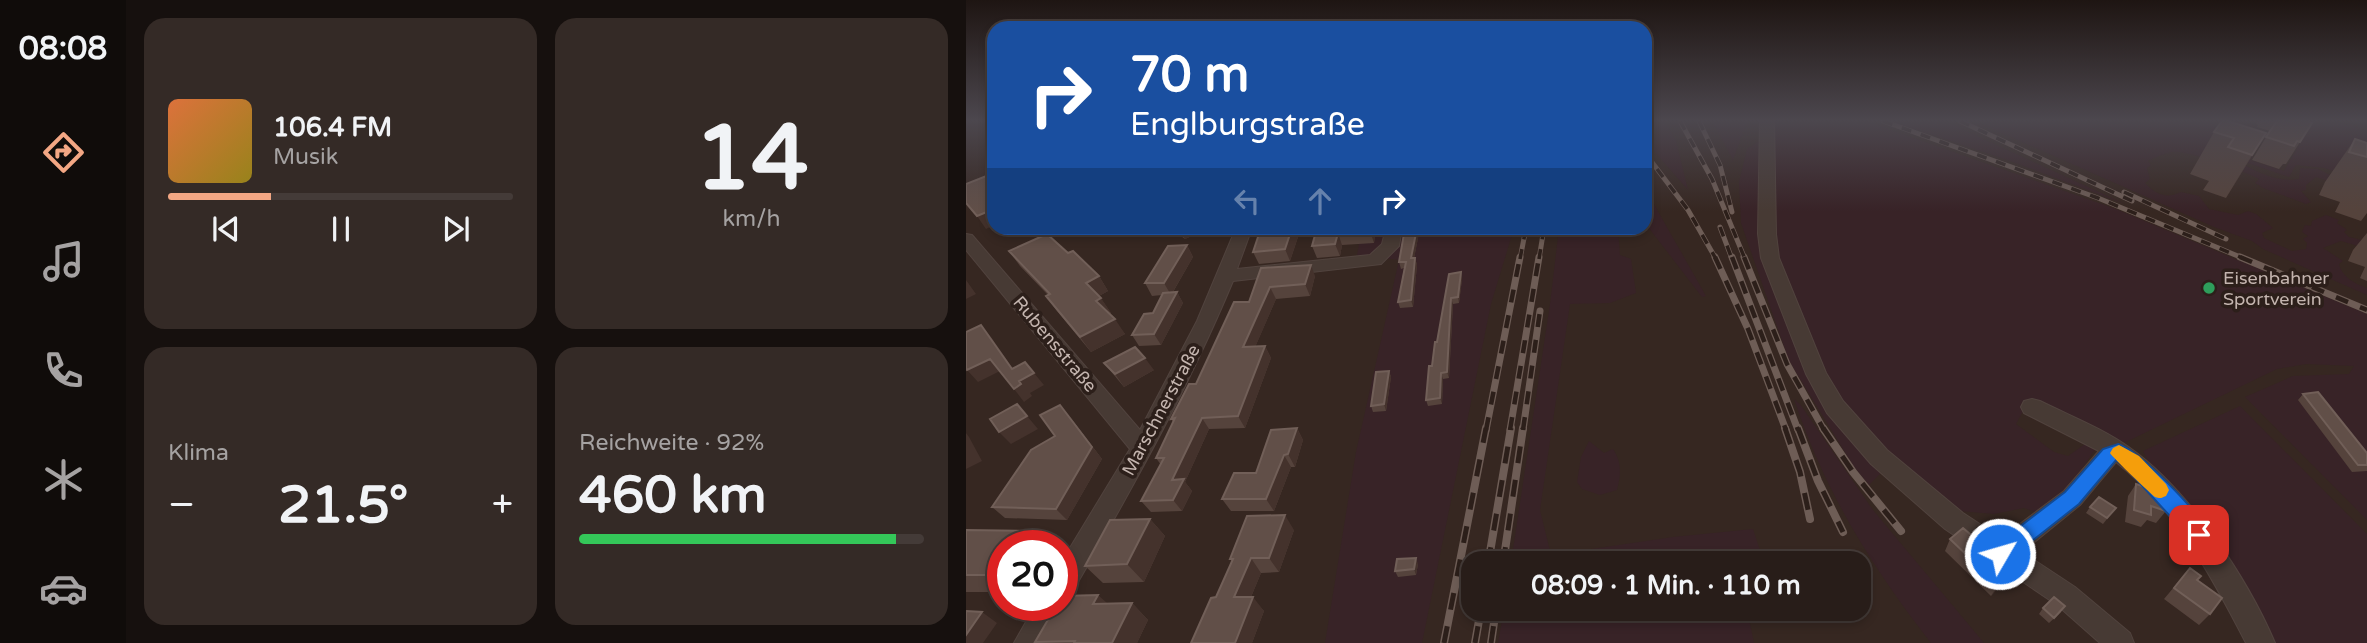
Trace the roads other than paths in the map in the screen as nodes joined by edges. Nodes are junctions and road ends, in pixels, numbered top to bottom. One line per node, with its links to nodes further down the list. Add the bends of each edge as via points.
1 (1767, 151): 9 (street, via 1770,258 1816,374 1842,416 1879,457)
2 (1237, 235): 5 (street, Marschnerstraße)
3 (1392, 235): 5 (street, via 1390,246 1375,260)
4 (966, 239): 7 (street, Rubensstraße)
5 (1227, 276): 7 (street, Marschnerstraße)
6 (2032, 407): 8 (street)
7 (1143, 449): 10 (street, Marschnerstraße)
8 (2118, 452): 9 (street, via 2109,455 2072,498); 14 (street, via 2190,521)
9 (2000, 554): 13 (street, via 2066,596)
10 (1078, 559)
11 (1041, 621): 12 (street)
12 (1028, 643)
13 (2120, 643)
14 (2261, 643)

